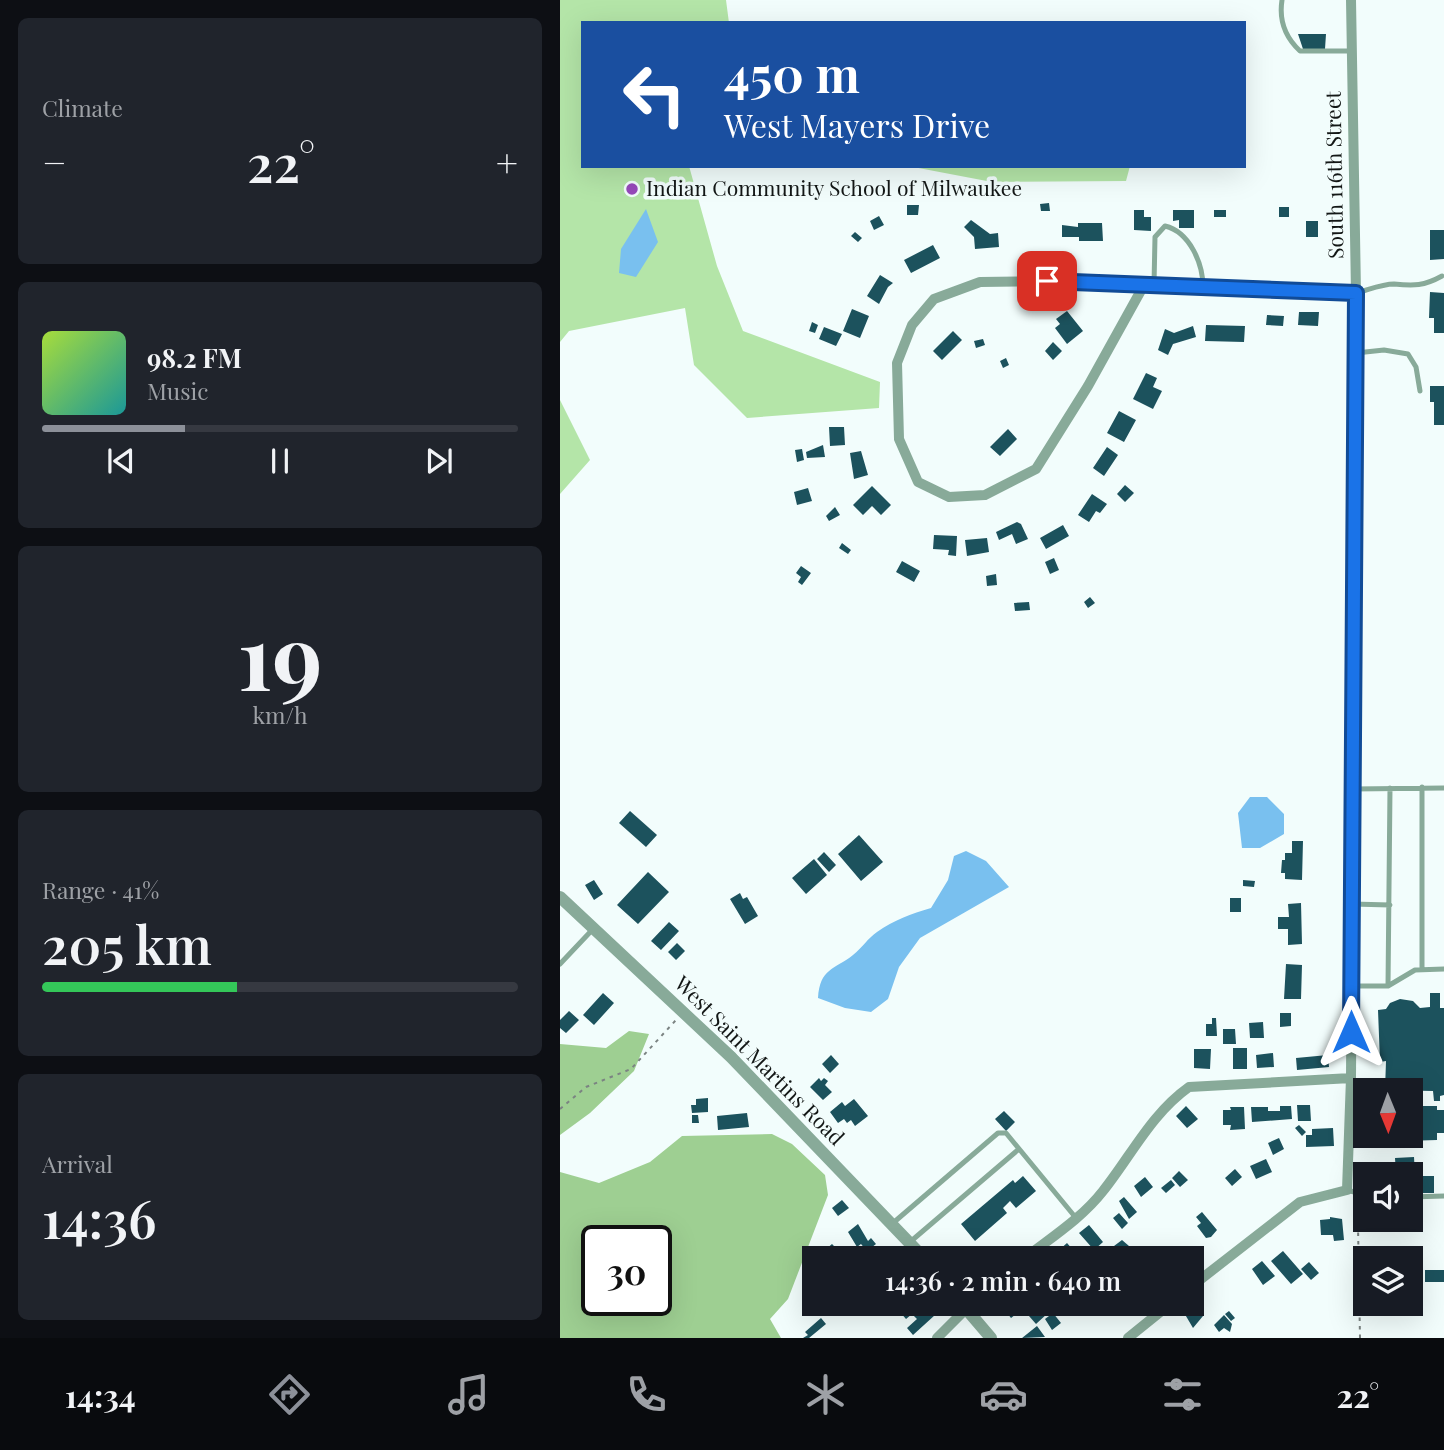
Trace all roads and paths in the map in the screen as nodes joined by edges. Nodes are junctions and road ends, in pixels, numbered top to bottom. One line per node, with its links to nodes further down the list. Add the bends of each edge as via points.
1 (1282, 0): 3 (lane, via 1280,14 1290,42 1300,51)
2 (1351, 0): 3 (street, South 116th Street)
3 (1352, 51): 7 (street, South 116th Street)
4 (1442, 276): 7 (lane, via 1424,286 1392,284)
5 (1149, 285): 5 (street, via 1037,468 985,495 949,497 918,482 900,439 897,363 912,325 934,299 980,282); 6 (street); 6 (lane, via 1155,237 1165,226 1176,231 1198,256)
6 (1203, 287): 7 (street)
7 (1356, 293): 8 (street, South 116th Street)
8 (1355, 353): 9 (lane, via 1384,350 1408,354 1416,367); 13 (street, South 116th Street)
9 (1420, 391)
10 (1390, 788): 11 (lane); 13 (lane); 16 (lane)
11 (1422, 788): 12 (lane); 20 (lane)
12 (1444, 788)
13 (1352, 789): 15 (street, South 116th Street)
14 (560, 897): 17 (street, West Saint Martins Road)
15 (1352, 904): 16 (lane); 21 (street, South 116th Street)
16 (1390, 905): 22 (lane)
17 (594, 928): 18 (lane); 23 (street, West Saint Martins Road)
18 (560, 964)
19 (1444, 968): 20 (lane)
20 (1422, 969): 22 (lane)
21 (1351, 986): 22 (lane); 24 (street, South 116th Street)
22 (1388, 986)
23 (684, 1011): 25 (path, via 632,1069 586,1087); 32 (street, West Saint Martins Road)
24 (1351, 1078): 27 (street, South 116th Street); 31 (street, via 1189,1087 1149,1126 1103,1191)
25 (560, 1109)
26 (1019, 1149): 31 (lane); 32 (lane, via 1006,1133 998,1133); 33 (lane)
27 (1347, 1190): 28 (lane); 36 (street, via 1300,1202); 43 (path, via 1362,1208 1358,1226)
28 (1353, 1192)
29 (1444, 1196): 30 (lane)
30 (1423, 1197)
31 (1076, 1218): 35 (street)
32 (893, 1223): 33 (street, West Saint Martins Road)
33 (910, 1242): 34 (street, West Saint Martins Road)
34 (914, 1246)
35 (1040, 1246)
36 (1204, 1277)
37 (958, 1316): 40 (street)
38 (974, 1316): 41 (street)
39 (1155, 1316): 42 (street)
40 (937, 1338)
41 (991, 1338)
42 (1128, 1338)
43 (1360, 1338)

